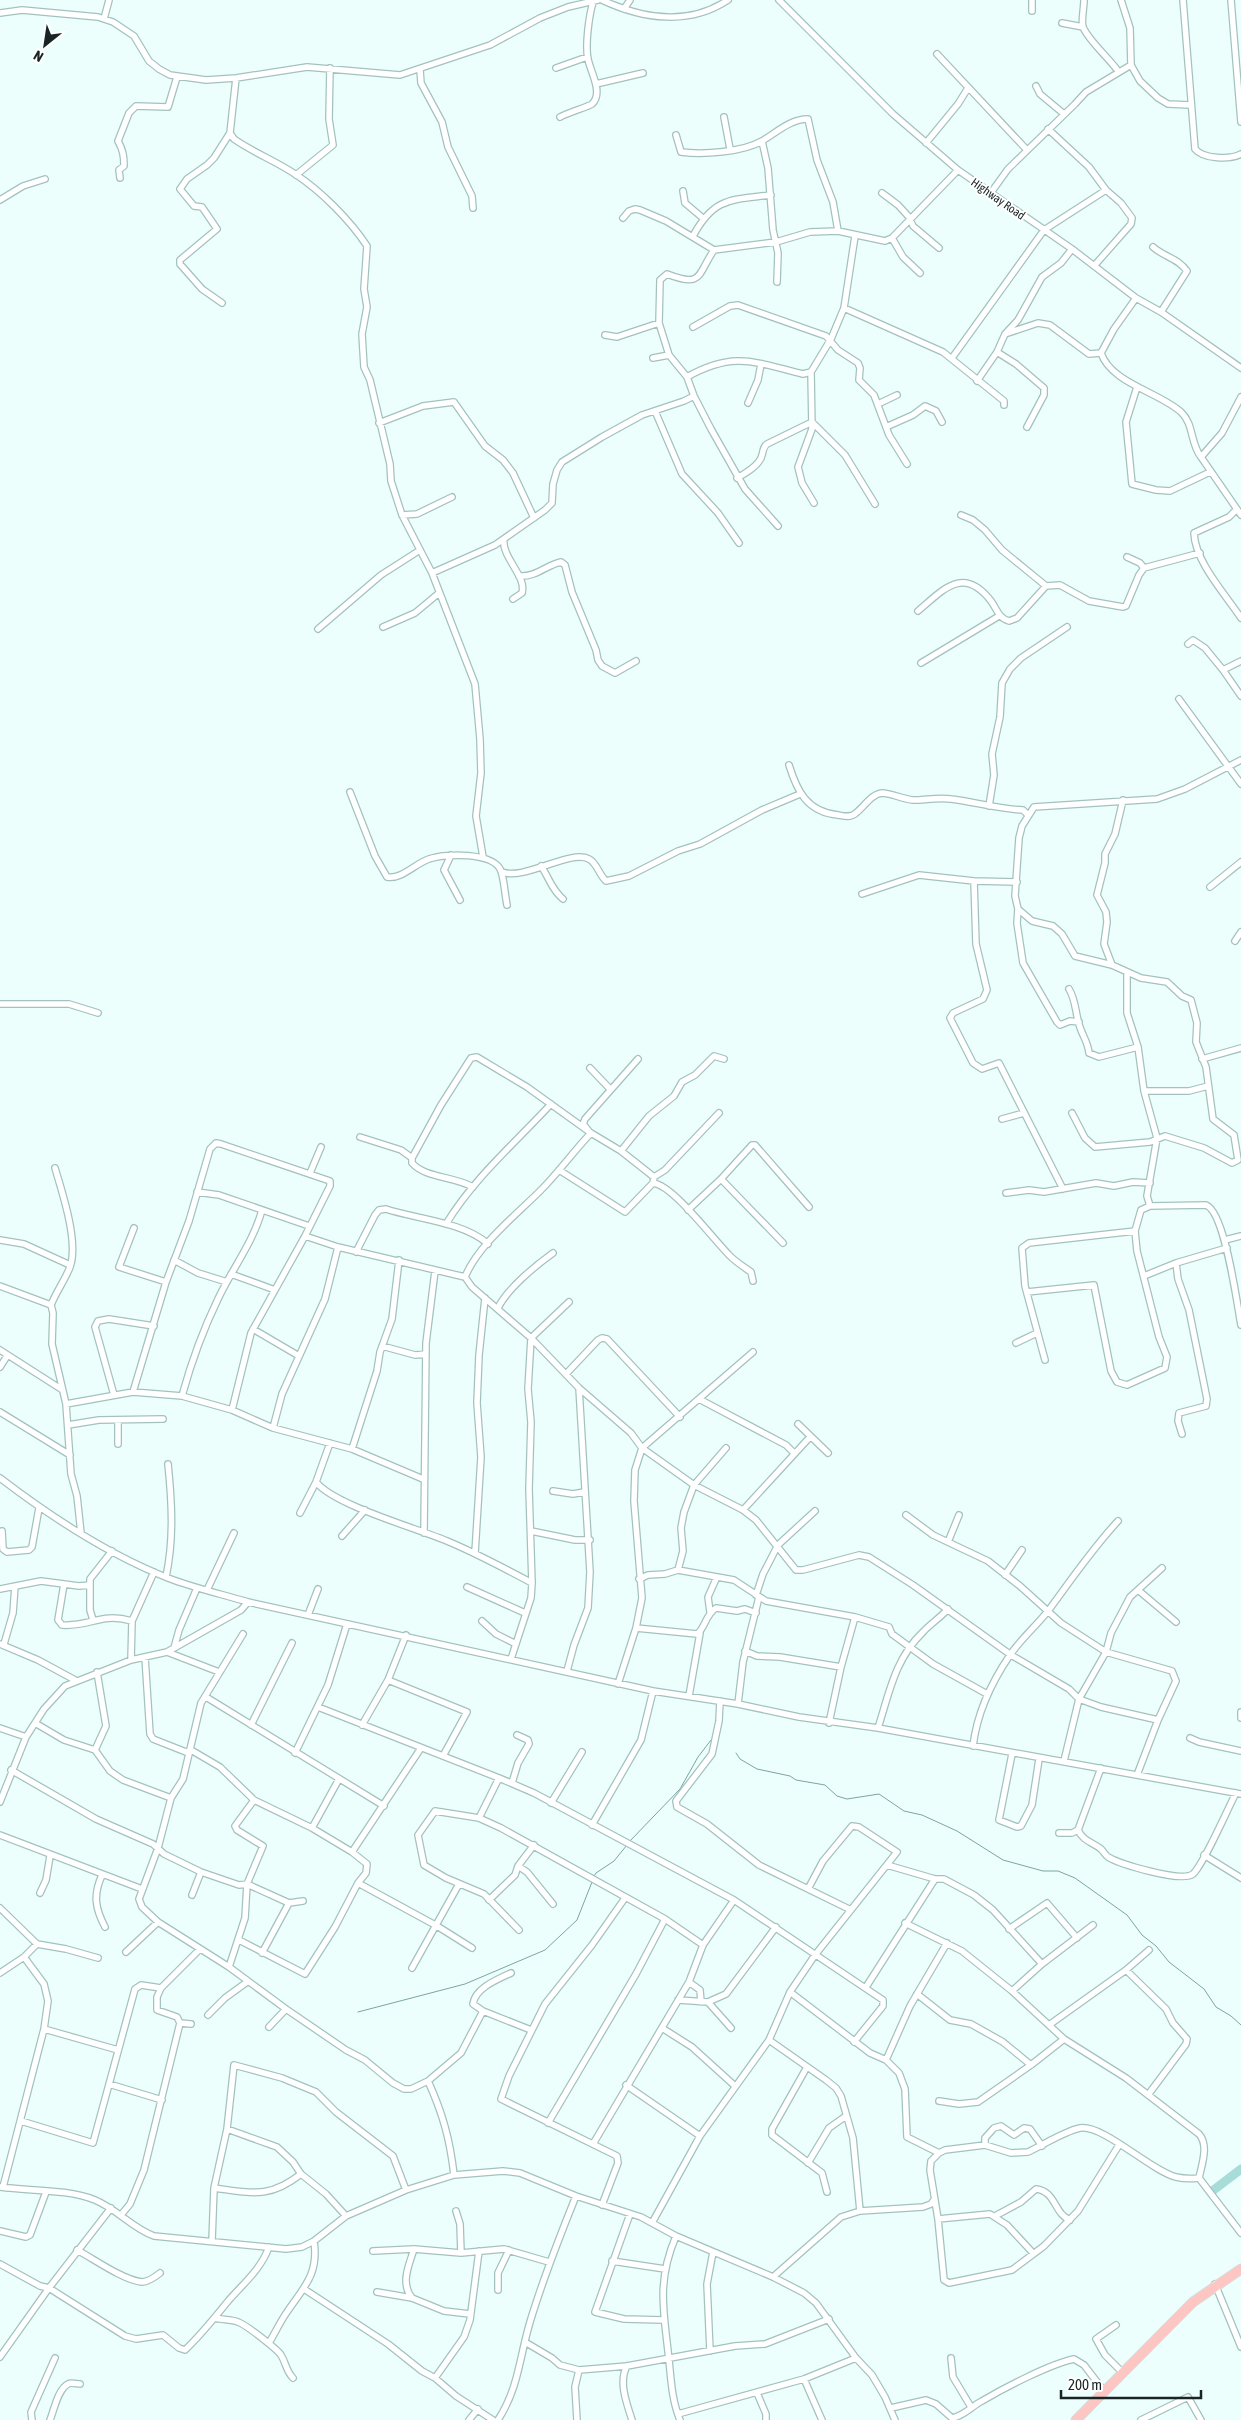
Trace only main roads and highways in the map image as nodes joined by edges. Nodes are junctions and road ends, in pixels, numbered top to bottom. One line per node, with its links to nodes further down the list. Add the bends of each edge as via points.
1 (1241, 2269): 2 (main road, via 1215,2284 1168,2325)
2 (1079, 2419)

